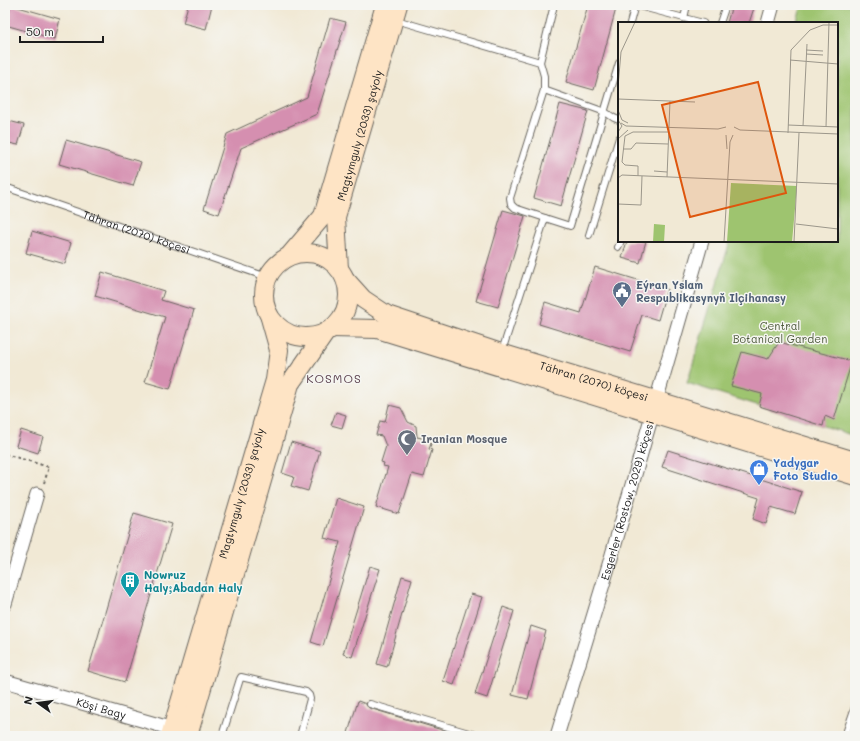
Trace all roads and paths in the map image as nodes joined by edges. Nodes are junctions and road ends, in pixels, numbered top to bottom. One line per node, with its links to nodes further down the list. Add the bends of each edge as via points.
1 (554, 5): 11 (lane)
2 (687, 5): 6 (lane)
3 (726, 5): 9 (lane)
4 (773, 5): 10 (street)
5 (393, 10): 11 (lane); 21 (main road, Magtymguly (2033) şaýoly, via 323,216); 22 (main road, Magtymguly (2033) şaýoly, via 336,217)
6 (684, 18): 7 (lane, via 635,5); 8 (lane)
7 (630, 22)
8 (699, 22)
9 (720, 22)
10 (768, 22)
11 (540, 62): 13 (lane)
12 (618, 66): 14 (lane)
13 (544, 90): 14 (lane); 18 (lane, via 510,198 515,208)
14 (605, 112): 15 (lane); 18 (lane, via 570,226)
15 (618, 119)
16 (618, 141): 19 (lane)
17 (5, 188): 23 (lane, Tähran (2070) köçesi)
18 (545, 218): 26 (lane)
19 (590, 235)
20 (702, 242): 27 (street, Esgerler (Rostow, 2029) köçesi)
21 (289, 256): 22 (main road, via 313,253 327,258); 23 (main road, via 276,264)
22 (342, 274): 25 (main road, via 348,294 345,309 338,323); 26 (main road, Tähran (2070) köçesi, via 363,299 387,314)
23 (267, 277): 24 (main road, via 263,294)
24 (270, 318): 25 (main road, via 281,329 295,336 311,337); 37 (main road, Magtymguly (2033) şaýoly, via 279,350 274,380)
25 (329, 330): 27 (main road, Tähran (2070) köçesi, via 377,329); 37 (main road, Magtymguly (2033) şaýoly, via 290,384)
26 (501, 353): 27 (main road, Tähran (2070) köçesi)
27 (654, 407): 29 (main road, Tähran (2070) köçesi); 30 (main road, Tähran (2070) köçesi); 41 (street, Esgerler (Rostow, 2029) köçesi)
28 (5, 454): 31 (path, via 48,467)
29 (855, 461)
30 (855, 476)
31 (44, 483)
32 (37, 494): 33 (street)
33 (5, 604)
34 (5, 681): 37 (street, Köşi Bagy)
35 (370, 704): 40 (lane)
36 (855, 707): 42 (lane)
37 (183, 734)
38 (222, 736): 39 (lane, via 241,677 306,692 310,699)
39 (300, 736)
40 (479, 736)
41 (557, 736)
42 (845, 736)

